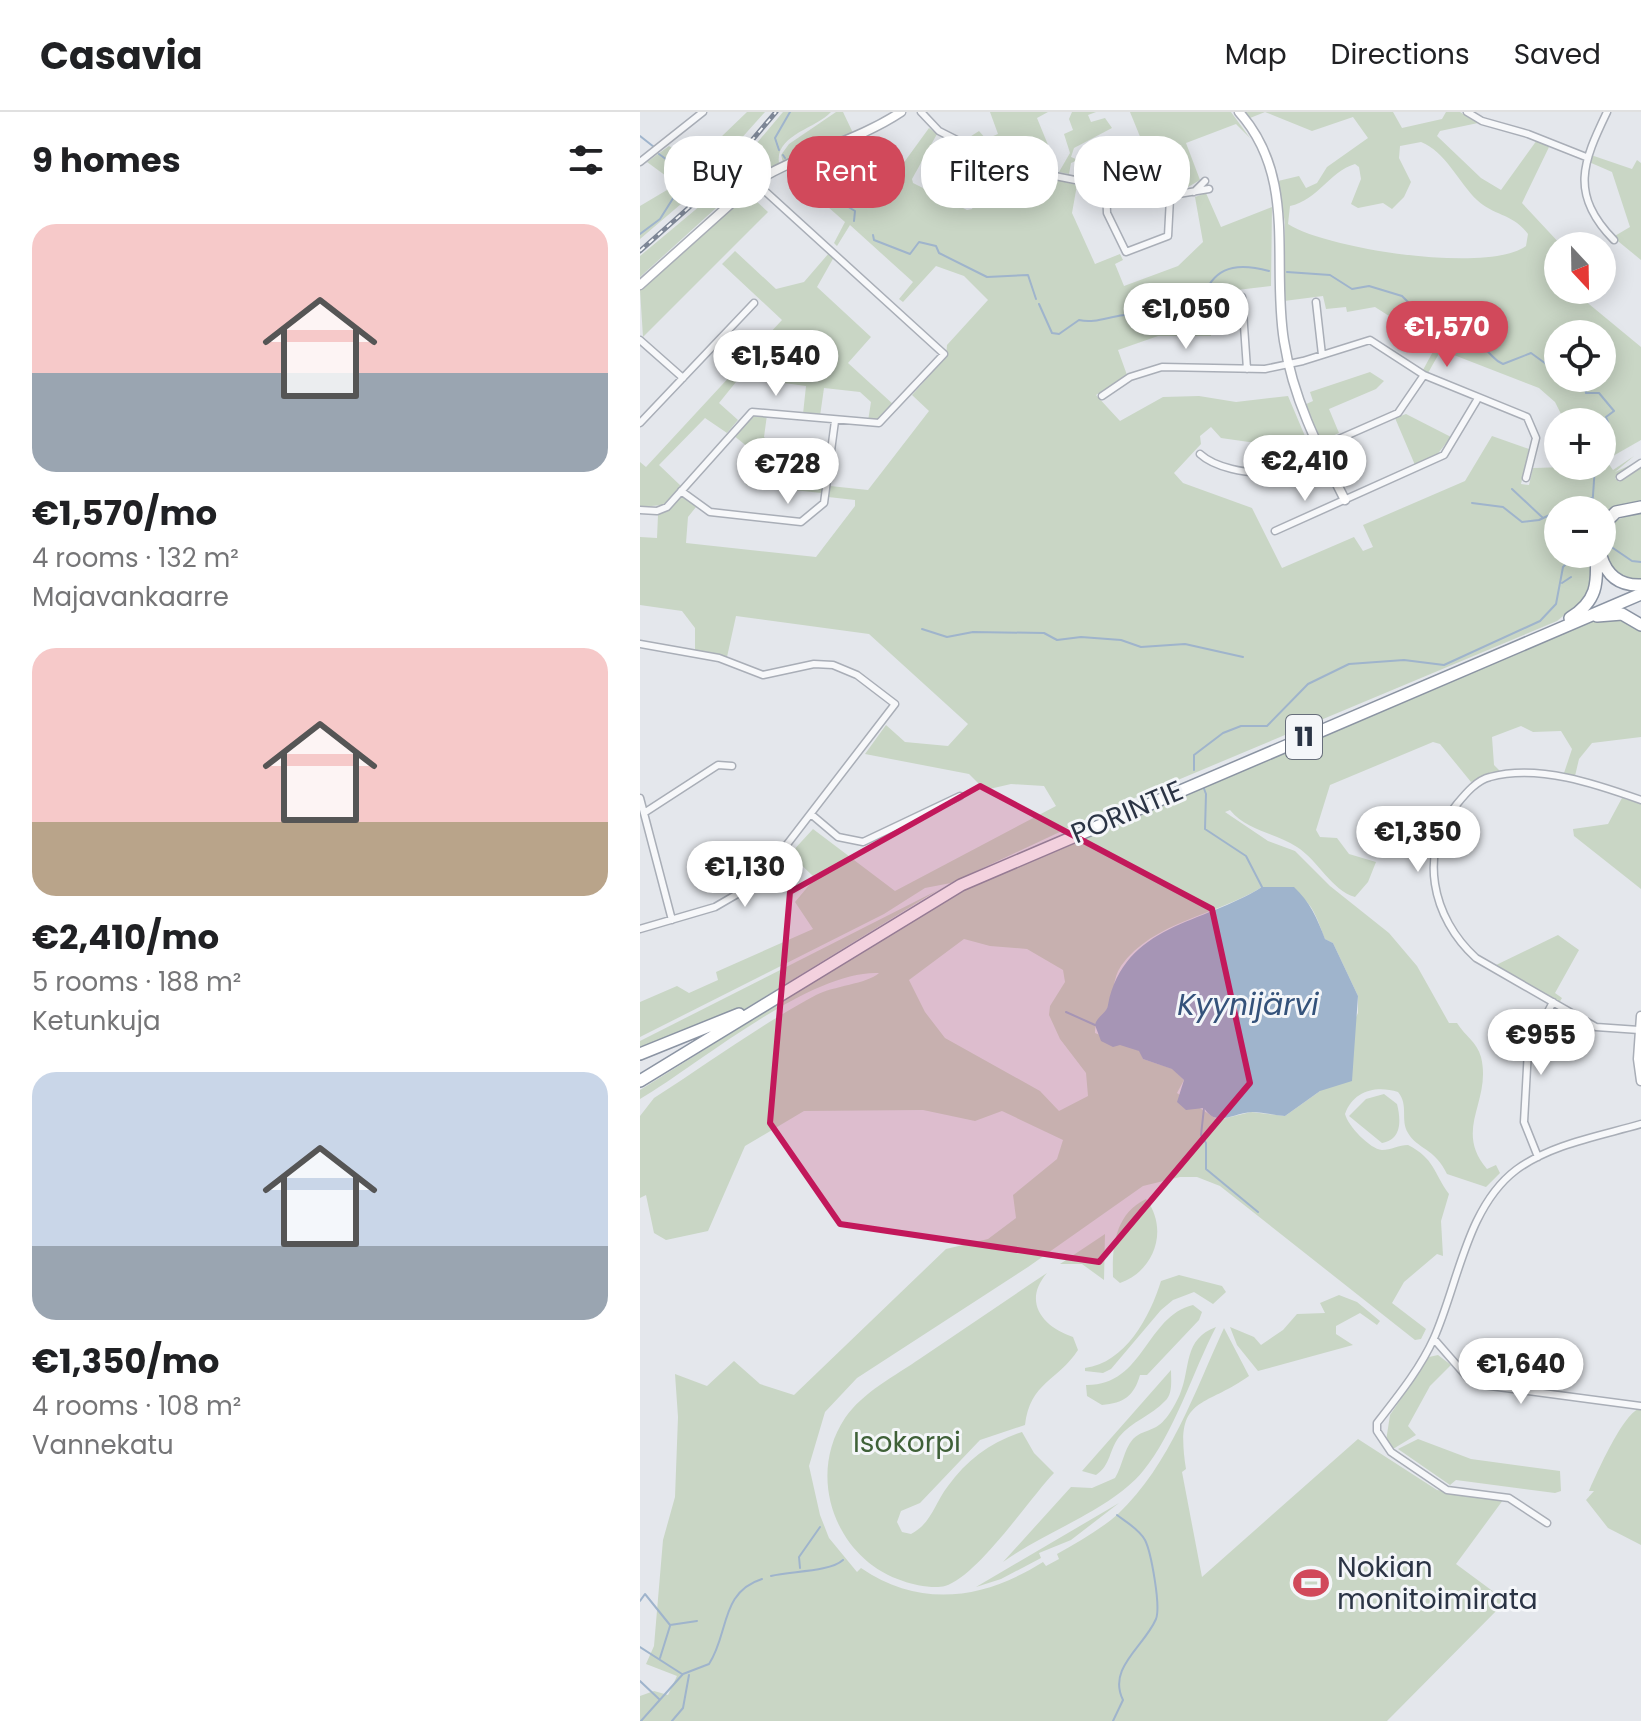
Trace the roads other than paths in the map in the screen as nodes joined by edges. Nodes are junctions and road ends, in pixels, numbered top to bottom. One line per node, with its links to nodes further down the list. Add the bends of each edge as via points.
1 (703, 112): 8 (street)
2 (901, 112): 9 (street)
3 (921, 112): 10 (street, via 939,131 998,163)
4 (1239, 112): 24 (street, via 1268,158 1279,196 1281,318)
5 (1467, 112): 7 (street)
6 (1607, 112): 7 (street)
7 (1586, 157): 17 (street, via 1583,176 1589,201)
8 (640, 162)
9 (771, 172)
10 (1074, 180)
11 (1207, 185): 12 (street)
12 (1190, 193)
13 (771, 196): 30 (street, via 944,351 885,420 872,425)
14 (726, 208): 18 (street)
15 (1107, 208): 16 (street, via 1126,252 1168,236)
16 (1169, 208)
17 (1609, 232)
18 (640, 285)
19 (1242, 297): 25 (street)
20 (1316, 302): 23 (street)
21 (754, 303): 27 (street)
22 (640, 340): 27 (street)
23 (1322, 355): 24 (street); 26 (street, via 1370,340)
24 (1288, 365): 25 (street); 32 (street)
25 (1247, 369): 28 (street, via 1162,367 1130,377)
26 (1424, 375): 29 (street); 32 (street, via 1398,413)
27 (683, 378): 31 (street)
28 (1102, 396)
29 (1477, 400): 36 (street, via 1527,417 1533,425 1536,438); 38 (street, via 1444,455)
30 (835, 421): 37 (street, via 752,412); 37 (street, via 824,503 801,522 710,512)
31 (640, 423)
32 (1318, 447): 33 (street, via 1258,473); 38 (street)
33 (1200, 454)
34 (1641, 463): 35 (street)
35 (1620, 477)
36 (1526, 478)
37 (681, 491): 40 (street, via 662,510)
38 (1345, 500): 42 (street)
39 (1641, 507): 41 (highway)
40 (640, 510)
41 (1616, 512)
42 (1275, 531)
43 (1598, 568): 49 (highway, via 1593,596)
44 (1607, 568): 45 (highway, via 1623,584)
45 (1641, 585)
46 (1641, 594): 47 (highway, PORINTIE / 11)
47 (1585, 617): 48 (highway, via 1622,614); 49 (highway, PORINTIE / 11)
48 (1641, 625)
49 (1556, 629): 59 (highway, PORINTIE / 11, via 961,885)
50 (640, 644): 56 (street, via 719,658 763,675 833,665 857,675 895,704)
51 (732, 766): 55 (street, via 718,765)
52 (960, 796): 56 (street, via 863,842 838,837)
53 (640, 798): 55 (street)
54 (1641, 800): 60 (street, via 1559,777 1492,776 1463,796 1444,824 1433,875 1440,910 1452,933 1476,958)
55 (644, 813): 57 (street)
56 (812, 815): 57 (street, via 758,882 728,901)
57 (672, 920): 58 (street)
58 (640, 929)
59 (787, 991): 63 (highway); 64 (highway, PORINTIE / 11)
60 (1553, 1002): 62 (street, via 1596,1027); 67 (street, via 1528,1050 1524,1122)
61 (1641, 1016): 62 (street)
62 (1639, 1030): 65 (street)
63 (640, 1054)
64 (640, 1081)
65 (1641, 1081)
66 (1641, 1124): 67 (street)
67 (1538, 1157): 68 (street, via 1503,1182 1487,1203)
68 (1434, 1339): 69 (street, via 1468,1378 1483,1385); 70 (street, via 1377,1423 1382,1440 1391,1452 1447,1490 1509,1498)
69 (1641, 1406)
70 (1547, 1523)

